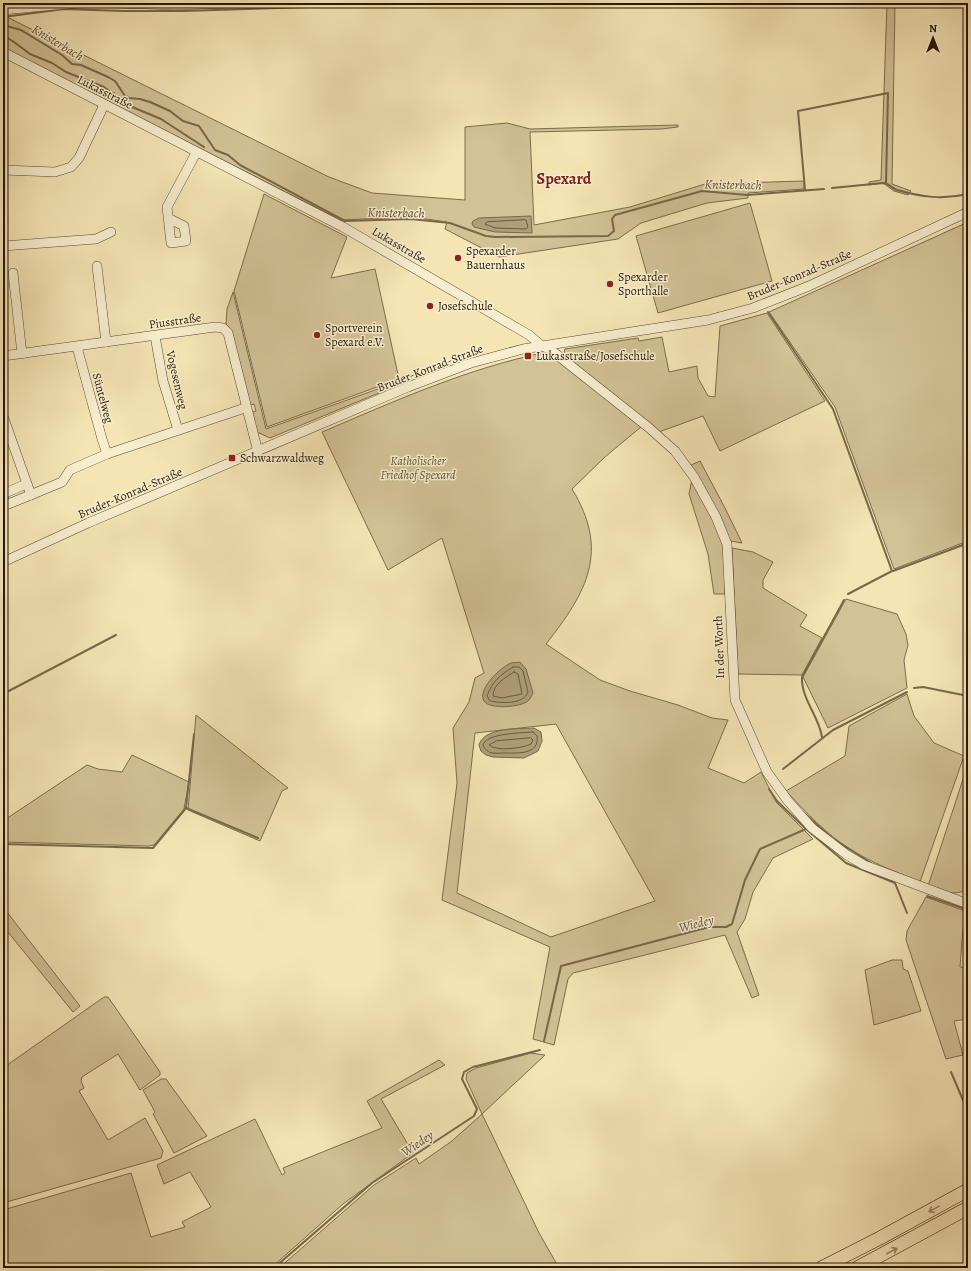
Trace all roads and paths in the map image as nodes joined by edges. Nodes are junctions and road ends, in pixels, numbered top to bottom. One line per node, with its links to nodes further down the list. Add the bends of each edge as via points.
1 (77, 3): 4 (street)
2 (115, 3): 3 (street)
3 (233, 3)
4 (3, 10)
5 (3, 52): 6 (street, Lukasstraße)
6 (104, 105): 7 (street, Lukasstraße); 8 (street, via 79,158 71,168 55,172)
7 (196, 153): 10 (street, via 167,207); 18 (street, Lukasstraße, via 342,227 519,329)
8 (3, 170)
9 (968, 212): 18 (street, Bruder-Konrad-Straße, via 810,286 753,308 708,320)
10 (168, 218)
11 (111, 232): 12 (street, via 96,239)
12 (3, 246)
13 (97, 266): 16 (street)
14 (13, 273): 19 (street)
15 (155, 336): 16 (street, Piusstraße); 21 (street, Piusstraße, via 223,328 228,333); 23 (street, Vogesenweg, via 163,381)
16 (106, 342): 17 (street, Piusstraße)
17 (77, 346): 19 (street, Piusstraße); 26 (street, Süntelweg)
18 (542, 346): 25 (street, Bruder-Konrad-Straße, via 471,363 408,387); 32 (street, In der Worth, via 579,371 675,451 694,477 727,544 735,700 767,772 788,801 812,828 864,865)
19 (22, 354): 20 (street, Piusstraße)
20 (3, 356)
21 (245, 408): 23 (street); 25 (street, Piusstraße)
22 (3, 416): 24 (street)
23 (178, 430): 26 (street)
24 (6, 433): 27 (street)
25 (258, 452): 31 (street, Bruder-Konrad-Straße, via 88,523)
26 (107, 454): 29 (street, via 70,470 62,482)
27 (26, 484): 28 (street); 29 (street)
28 (3, 494)
29 (31, 494): 30 (street)
30 (4, 503)
31 (3, 562)
32 (968, 904)
33 (968, 1190): 35 (highway, one-way to 35)
34 (968, 1208): 36 (highway, one-way to 34)
35 (821, 1268)
36 (857, 1268)

